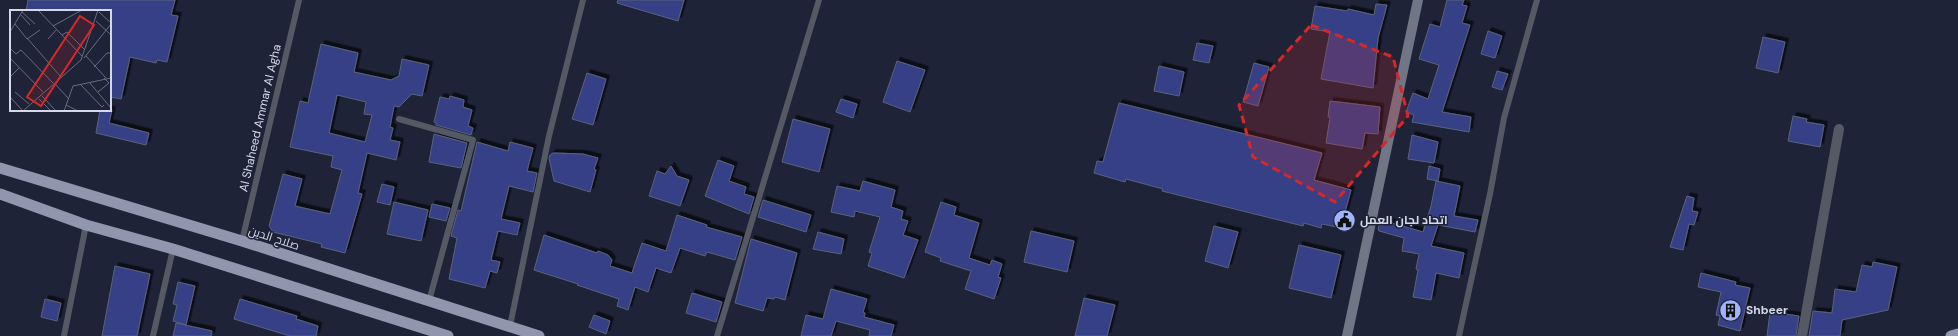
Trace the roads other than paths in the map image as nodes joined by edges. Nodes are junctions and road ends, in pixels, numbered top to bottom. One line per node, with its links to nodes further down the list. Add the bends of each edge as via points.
1 (299, 0): 11 (lane, Al Shaheed Ammar Al Agha)
2 (583, 0): 14 (lane, via 549,136)
3 (819, 0): 20 (lane)
4 (1418, 0): 21 (main road)
5 (1537, 0): 22 (lane, via 1504,118)
6 (399, 118): 13 (lane, via 472,140)
7 (1839, 129): 23 (street)
8 (0, 168): 11 (highway, صلاح الدين)
9 (0, 194): 10 (highway)
10 (86, 225): 12 (highway); 16 (lane)
11 (242, 241): 13 (highway, صلاح الدين)
12 (173, 249): 17 (lane); 18 (highway)
13 (429, 301): 14 (highway, صلاح الدين)
14 (510, 326): 19 (highway, صلاح الدين)
15 (1958, 334): 24 (highway)
16 (64, 336)
17 (154, 336)
18 (448, 336)
19 (539, 336)
20 (717, 336)
21 (1347, 336)
22 (1459, 336)
23 (1802, 336)
24 (1951, 336)

